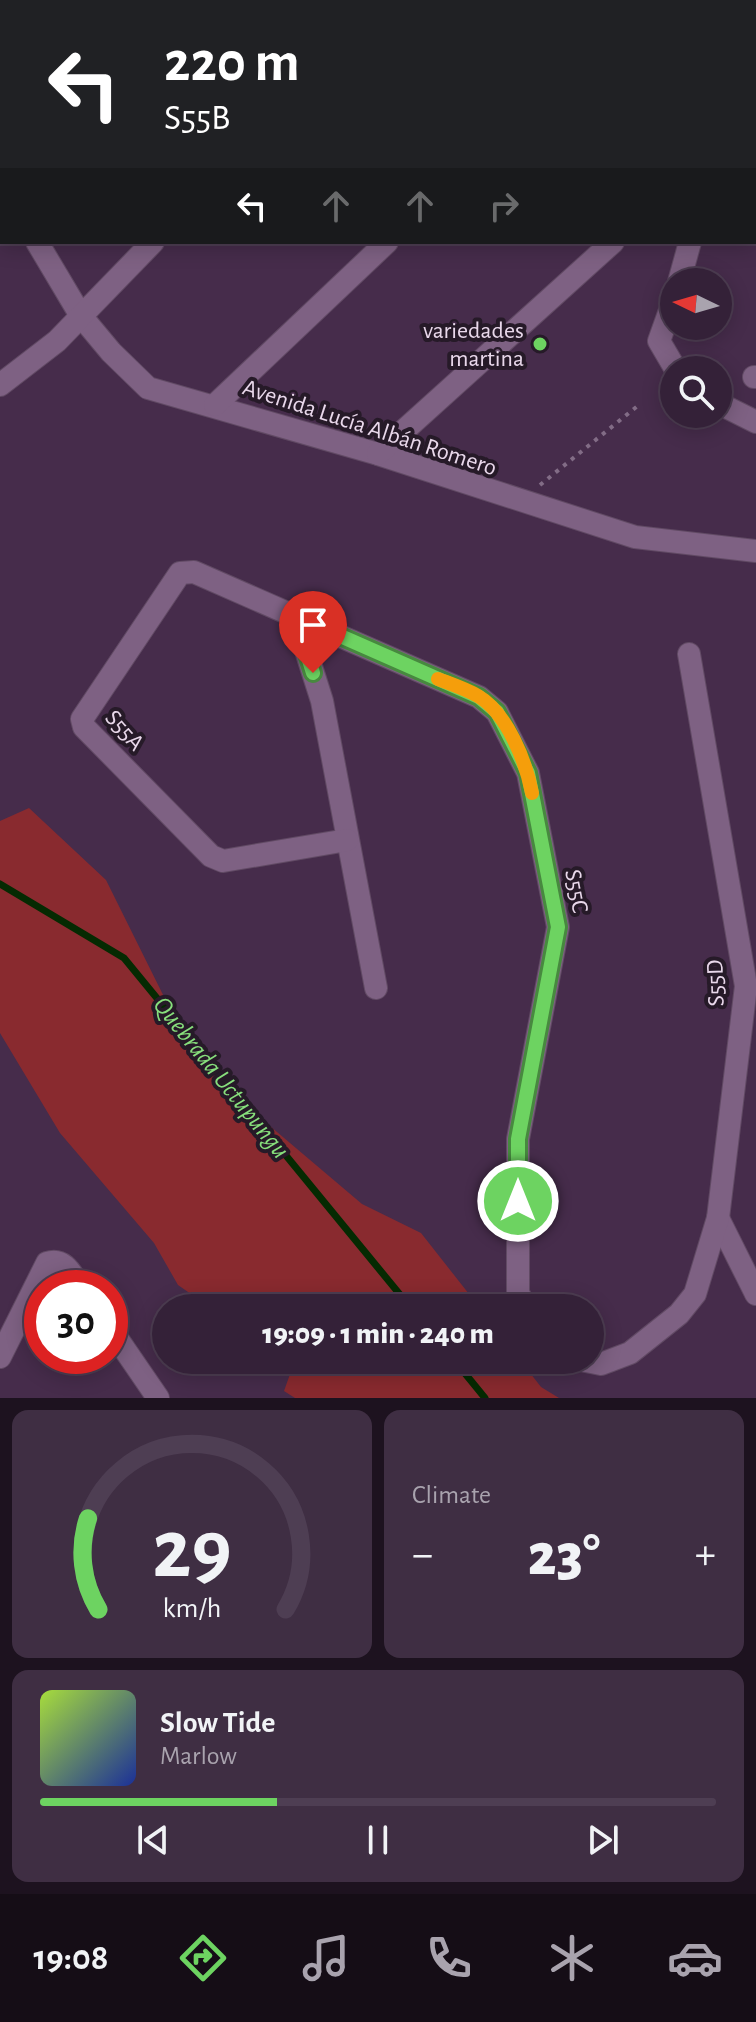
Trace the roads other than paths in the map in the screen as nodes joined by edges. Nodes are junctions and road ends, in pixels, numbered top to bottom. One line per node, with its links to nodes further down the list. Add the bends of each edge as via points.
1 (38, 244): 7 (street, Avenida Lucía Albán Romero)
2 (151, 244): 7 (street)
3 (385, 244): 11 (street)
4 (611, 244): 14 (street)
5 (689, 244): 6 (street)
6 (683, 268)
7 (81, 316): 10 (street); 11 (street, Avenida Lucía Albán Romero, via 148,388)
8 (660, 338): 9 (street)
9 (668, 356)
10 (0, 385)
11 (215, 405): 14 (street, Avenida Lucía Albán Romero)
12 (732, 410): 13 (street)
13 (756, 422)
14 (378, 454): 15 (street, Avenida Lucía Albán Romero, via 635,537)
15 (756, 551)
16 (295, 616): 18 (street, via 322,701); 18 (street, S55A, via 194,572 180,573 82,719 84,727 211,856 223,861); 24 (street, S55C, via 479,697 497,712 528,773 558,927 518,1139)
17 (689, 654): 19 (street, S55D)
18 (347, 840): 20 (street)
19 (751, 986): 21 (street, S55D)
20 (376, 988)
21 (718, 1218): 25 (street); 29 (street, via 695,1294 679,1314 630,1353)
22 (44, 1270): 23 (street, via 55,1261)
23 (68, 1270)
24 (519, 1294)
25 (756, 1294)
26 (24, 1309): 28 (street)
27 (128, 1354): 30 (street)
28 (0, 1357)
29 (604, 1363)
30 (158, 1398)

